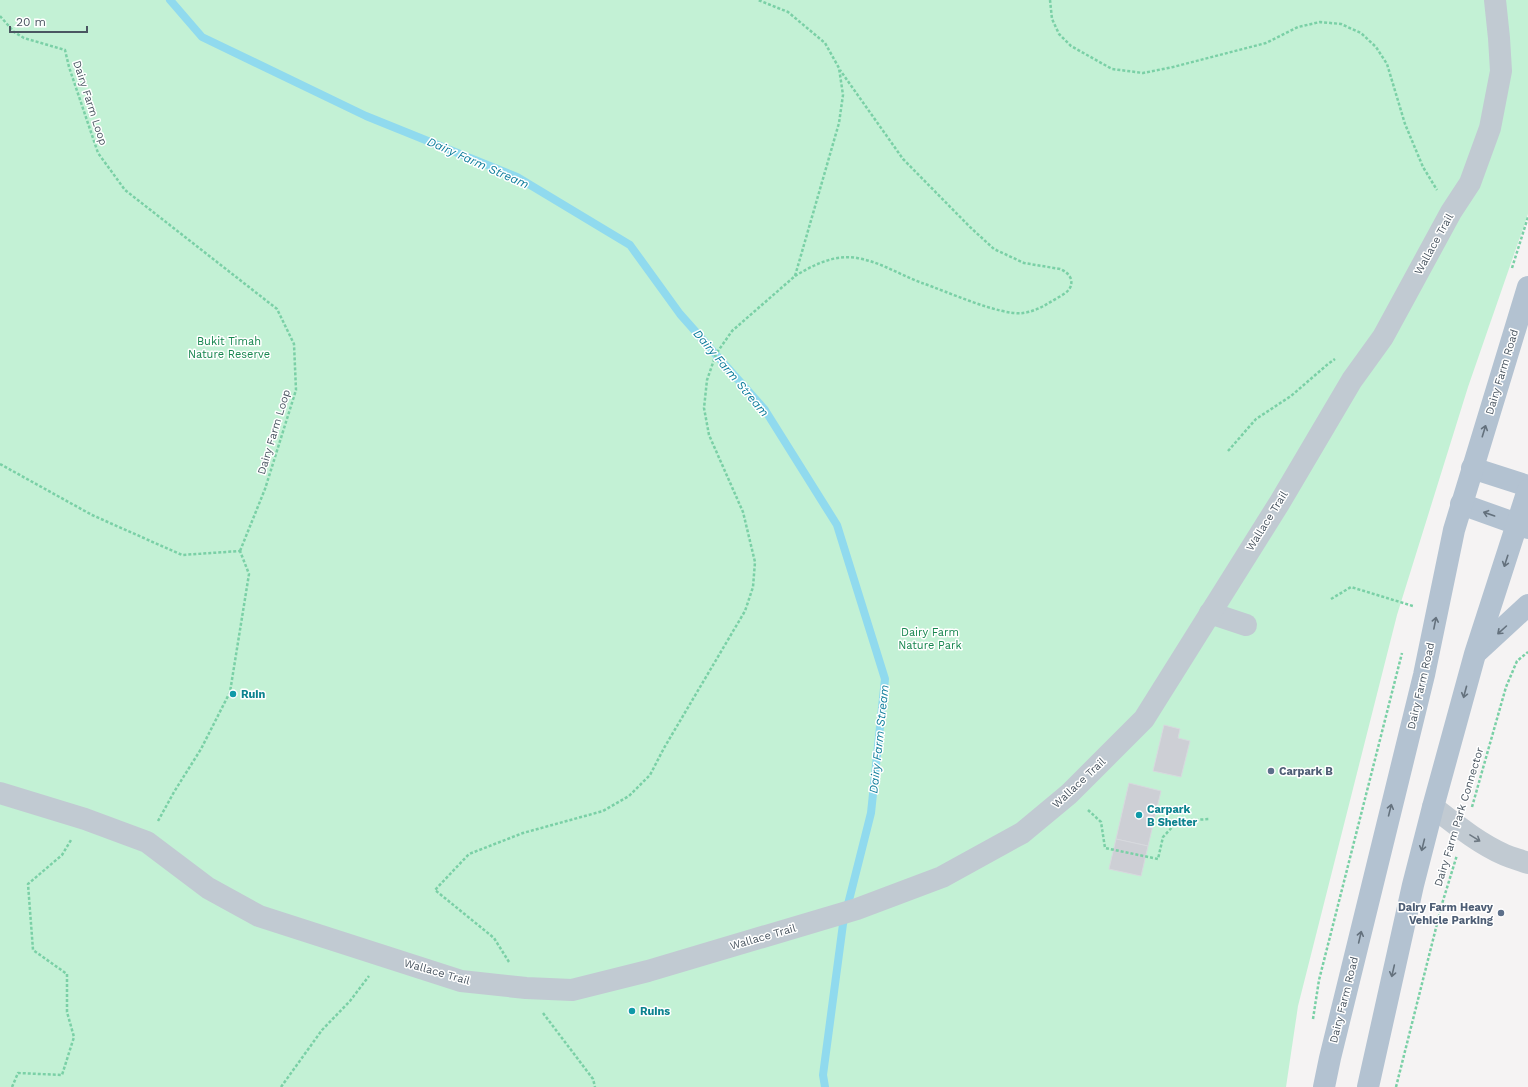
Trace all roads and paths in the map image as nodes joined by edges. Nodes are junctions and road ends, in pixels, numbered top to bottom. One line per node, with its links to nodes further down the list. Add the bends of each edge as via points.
1 (758, 0): 5 (path, via 793,16 825,43)
2 (1050, 0): 6 (path, via 1052,19 1059,34 1071,46 1112,69 1143,73 1266,43 1298,27 1320,22 1342,24 1361,33 1376,46 1387,64 1405,124 1423,167)
3 (1495, 0): 6 (lane, Wallace Trail, via 1501,70 1490,128 1470,183)
4 (0, 16): 17 (path, Dairy Farm Loop, via 14,32 24,38 65,50 98,153 125,190 277,309 294,344 296,390 265,489)
5 (839, 68): 7 (path, via 843,96 839,123); 7 (path, via 903,159 970,227 994,249 1024,263 1065,271 1070,278 1071,287 1065,294 1043,307 1022,313 1001,311 879,264 856,258 833,259 810,267)
6 (1451, 212): 21 (lane, Wallace Trail, via 1383,337 1352,380 1280,502)
7 (795, 276): 34 (path, via 732,331 716,354 707,380 704,408 709,435 743,512 755,562 753,587 745,611 650,775 629,796 603,811 523,832 468,854 435,890)
8 (1528, 287): 12 (main road, Dairy Farm Road, one-way to 8)
9 (1340, 357): 10 (path, via 1291,396 1256,419)
10 (1228, 451)
11 (0, 464): 17 (path, via 92,515 182,555)
12 (1472, 468): 13 (main road); 15 (main road, Dairy Farm Road)
13 (1528, 486)
14 (1528, 490): 16 (main road)
15 (1461, 504): 16 (main road, one-way to 15); 39 (main road, Dairy Farm Road, one-way to 15, via 1424,675)
16 (1522, 526): 25 (main road, one-way to 25, via 1511,546)
17 (240, 551): 32 (path, via 249,574 230,692 201,749)
18 (1332, 599): 19 (path, via 1351,587 1414,607)
19 (1415, 599)
20 (1528, 606): 25 (main road, one-way to 25)
21 (1210, 612): 22 (lane); 27 (lane, Wallace Trail, via 1144,719)
22 (1246, 626)
23 (1402, 652): 36 (path, via 1319,980)
24 (1528, 652): 31 (path, Dairy Farm Park Connector, via 1517,661 1506,687)
25 (1475, 654): 28 (main road, one-way to 28)
26 (0, 793): 29 (lane, Wallace Trail)
27 (1069, 794): 30 (path, via 1101,822 1105,848 1158,859 1163,838 1178,821); 35 (lane, Wallace Trail, via 1016,837 942,877 857,910 648,971 572,990 461,982)
28 (1433, 807): 31 (lane); 40 (main road, one-way to 40)
29 (85, 819): 32 (lane, Wallace Trail); 37 (path, via 62,855 28,884 33,950 67,974 67,1012 74,1037 62,1075 18,1073)
30 (1210, 819)
31 (1464, 831): 33 (lane, one-way to 33, via 1504,855); 41 (path, Dairy Farm Park Connector, via 1442,904)
32 (147, 842): 35 (lane, Wallace Trail, via 208,888 259,916)
33 (1528, 863)
34 (494, 938)
35 (384, 957): 38 (path, via 350,1001 322,1030)
36 (1312, 1026)
37 (12, 1087)
38 (281, 1087)
39 (1324, 1087)
40 (1368, 1087)
41 (1396, 1087)

